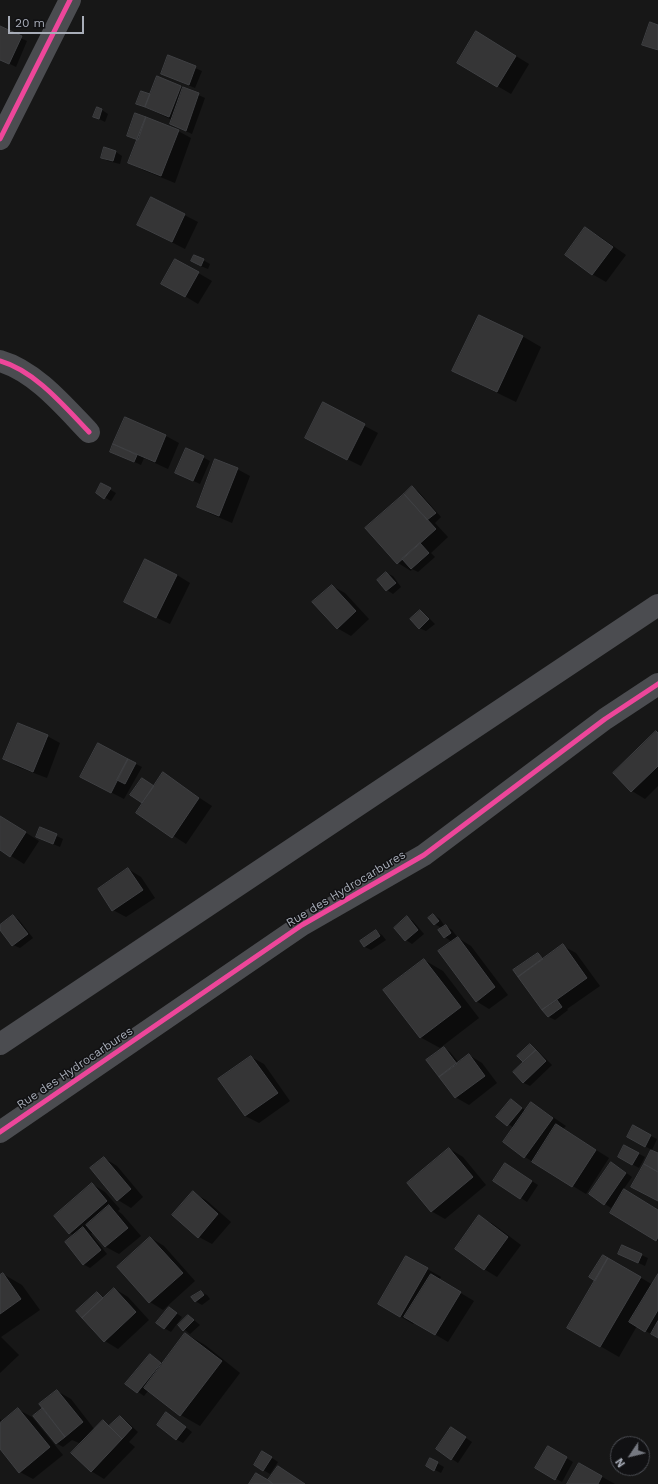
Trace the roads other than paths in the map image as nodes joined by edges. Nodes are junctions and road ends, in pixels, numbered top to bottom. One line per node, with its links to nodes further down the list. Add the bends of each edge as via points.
1 (70, 0): 2 (street)
2 (0, 139)
3 (0, 360): 4 (street, via 14,365 48,390)
4 (89, 432)
5 (658, 605): 7 (street)
6 (658, 684): 8 (street, Rue des Hydrocarbures, via 605,719 424,855 302,925)
7 (0, 1044)
8 (0, 1132)

